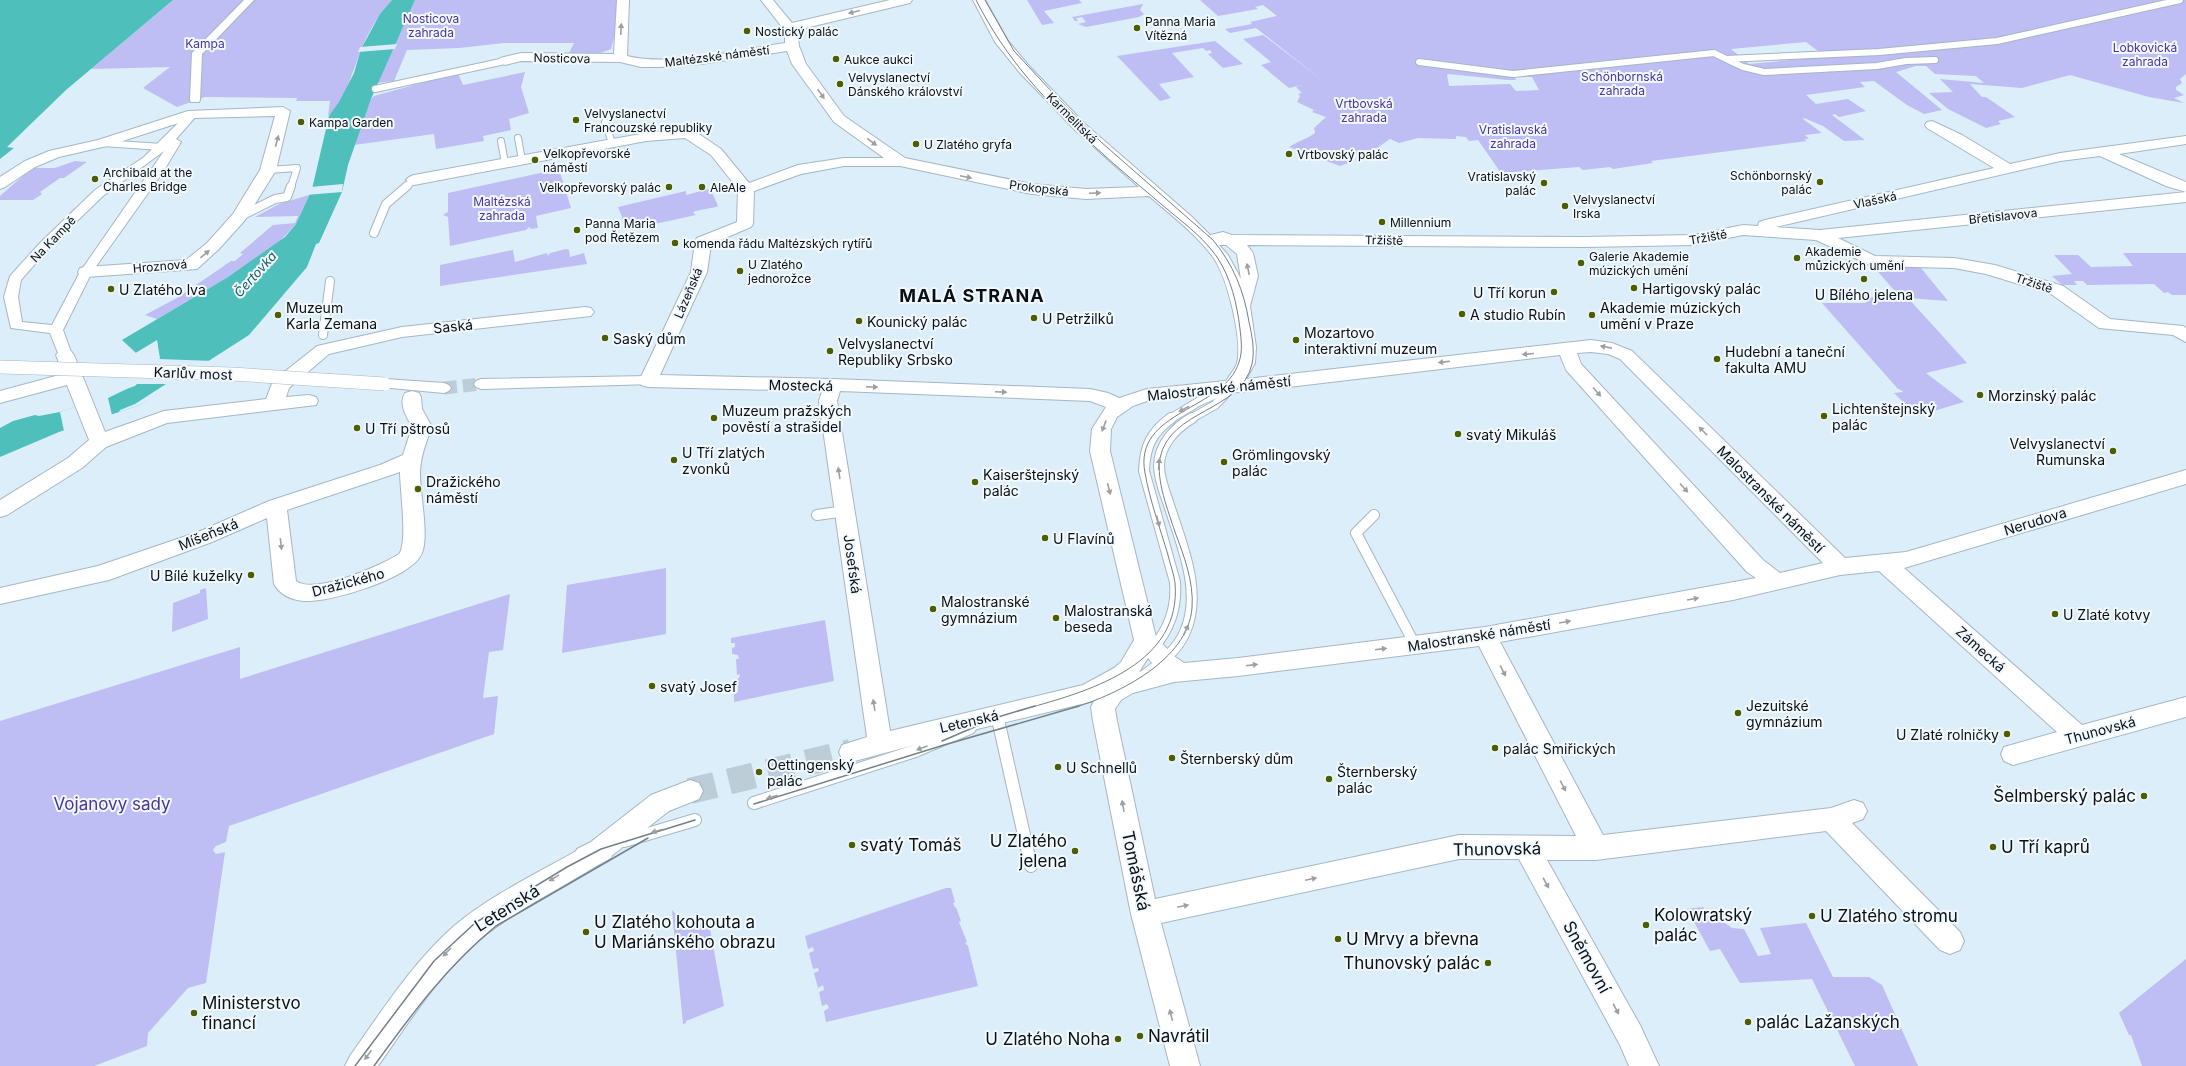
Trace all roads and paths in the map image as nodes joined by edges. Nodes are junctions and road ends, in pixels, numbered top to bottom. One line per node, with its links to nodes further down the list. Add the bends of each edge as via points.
1 (249, 0): 16 (street, via 197,53)
2 (623, 0): 9 (street, one-way to 2)
3 (767, 0): 7 (street)
4 (906, 0): 7 (street, one-way to 7)
5 (979, 0): 37 (street, Karmelitská, via 1002,42 1025,70 1080,127)
6 (2180, 0): 10 (lane, via 1997,41 1879,52)
7 (787, 26): 8 (street, via 792,36)
8 (792, 46): 14 (street, Maltézské náměstí, via 701,60); 17 (street, one-way to 17, via 799,64)
9 (620, 58): 12 (street, Nosticova, via 521,57); 14 (street, Nosticova)
10 (1726, 59): 11 (lane, via 1743,67 1764,72); 13 (lane, via 1714,53 1513,74)
11 (1935, 60)
12 (505, 61): 15 (lane)
13 (1419, 62)
14 (641, 63)
15 (375, 89)
16 (194, 107): 24 (street); 25 (street, Na Kampě); 32 (street, Hroznová, one-way to 16, via 283,111); 46 (street, via 157,172)
17 (839, 119): 26 (street); 29 (street, one-way to 29)
18 (605, 122): 23 (lane)
19 (1932, 125): 31 (street)
20 (518, 138): 28 (lane)
21 (2186, 140): 27 (street, Vlašská)
22 (501, 142): 30 (lane)
23 (612, 143): 28 (street); 36 (street, via 688,133 716,152)
24 (95, 145): 25 (lane); 34 (street, via 54,154 30,164)
25 (162, 147): 50 (street, Na Kampě, via 99,193 45,245 15,280 11,297 16,325)
26 (846, 152): 29 (street); 36 (street)
27 (2101, 152): 31 (street, Vlašská, via 2060,157); 35 (street, via 2171,183)
28 (522, 160): 30 (street)
29 (900, 162): 37 (street, Prokopská, one-way to 37, via 1032,189 1086,194)
30 (505, 163): 33 (street)
31 (2007, 169): 41 (street, Vlašská)
32 (268, 170): 39 (street, Hroznová); 39 (lane, Hroznová, via 297,168 287,196)
33 (414, 180): 42 (lane, via 386,204)
34 (0, 184)
35 (2186, 187)
36 (746, 189): 57 (street, Lázeňská, via 745,224 703,242 699,272)
37 (1152, 191): 40 (street, Karmelitská)
38 (2186, 197): 43 (street, Břetislavova)
39 (240, 217): 46 (street, Hroznová, one-way to 39, via 191,265)
40 (1185, 219): 44 (street, Karmelitská); 45 (street, Karmelitská)
41 (1743, 230): 43 (street, Tržiště); 45 (street, Tržiště, via 1694,240 1657,242)
42 (374, 233)
43 (1820, 235): 51 (street, Tržiště, via 1872,261 1954,263 1989,269 2057,290 2105,324 2177,330)
44 (1207, 240): 45 (street, Tržiště); 48 (street, Karmelitská, via 1220,255 1230,273)
45 (1228, 240): 48 (street, Karmelitská, one-way to 45, via 1250,276 1245,253 1238,245)
46 (86, 272): 50 (street)
47 (330, 281): 52 (lane)
48 (1241, 306): 60 (street, Karmelitská, via 1247,347 1246,363)
49 (585, 312): 52 (street, Saská)
50 (56, 330): 54 (street)
51 (2186, 336)
52 (323, 342): 65 (street, Saská, via 280,386)
53 (1567, 350): 60 (street, Malostranské náměstí, one-way to 60); 76 (street, Malostranské náměstí, one-way to 53, via 1626,355 1599,346); 77 (street, one-way to 77, via 1572,366 1755,566)
54 (65, 355): 56 (street)
55 (0, 367): 62 (street, Karlův most, bridge, via 232,374 385,384)
56 (73, 377): 63 (street); 67 (street)
57 (648, 381): 58 (street, Mostecká); 59 (street, Mostecká)
58 (482, 384)
59 (832, 385): 66 (street, Mostecká, one-way to 66, via 1090,395); 72 (street, Josefská, one-way to 59, via 828,401)
60 (1232, 387): 66 (street, Malostranské náměstí, via 1147,395); 81 (lane, one-way to 60, via 1185,634 1193,598 1190,578 1158,468 1161,454 1176,429 1191,417 1214,406); 81 (lane, one-way to 81, via 1170,418 1158,430 1146,450 1144,471 1175,582 1176,595 1171,622)
61 (444, 388): 62 (street)
62 (412, 392): 68 (street, via 413,410 422,427)
63 (0, 397)
64 (309, 401): 65 (street)
65 (274, 405): 67 (street, via 164,417)
66 (1118, 405): 81 (street, one-way to 81, via 1107,420 1101,436 1100,451)
67 (95, 434): 71 (street, via 75,463)
68 (412, 459): 70 (street, Míšeňská, via 387,470); 70 (street, Dražického, one-way to 68, via 285,584 296,591 316,592 378,576 404,562 412,551 409,478)
69 (2186, 477): 75 (street, Nerudova, via 1906,560)
70 (276, 506): 78 (street, Míšeňská, via 205,537 101,574)
71 (0, 510)
72 (845, 512): 74 (lane); 87 (street, Josefská, one-way to 72)
73 (1374, 515): 80 (lane, via 1356,533)
74 (817, 516)
75 (1884, 563): 76 (street, Malostranské náměstí); 86 (street, Zámecká)
76 (1840, 567): 77 (street, Malostranské náměstí)
77 (1775, 581): 79 (street, Malostranské náměstí, one-way to 77, via 1733,592)
78 (0, 596)
79 (1485, 636): 80 (street, Malostranské náměstí); 94 (street, one-way to 94)
80 (1415, 645): 81 (street, Malostranské náměstí, one-way to 80, via 1238,667)
81 (1160, 656): 82 (street, Malostranské náměstí); 82 (street)
82 (1128, 677): 83 (street, via 1113,693)
83 (1095, 700): 85 (street, Letenská, via 1038,706); 97 (street, Tomášská, one-way to 83)
84 (2186, 707): 86 (street, Thunovská)
85 (997, 716): 87 (street, Letenská); 91 (lane, one-way to 91, via 922,748); 96 (lane)
86 (2077, 735): 89 (street, Thunovská)
87 (880, 743): 88 (street, Letenská)
88 (851, 752)
89 (2013, 754)
90 (690, 791): 95 (street, Letenská, via 660,803)
91 (754, 802)
92 (694, 820): 95 (lane, one-way to 95, via 618,842)
93 (1527, 848): 94 (street, Thunovská); 97 (street, Thunovská, one-way to 93, via 1459,847); 101 (street, Sněmovní, one-way to 101, via 1630,1034)
94 (1596, 848): 98 (street, Thunovská, via 1842,815)
95 (594, 854): 99 (street, Letenská, one-way to 99, via 499,911 464,936 429,972)
96 (1030, 866)
97 (1145, 914): 100 (street, Tomášská, one-way to 97)
98 (1950, 941)
99 (360, 1066)
100 (1184, 1066)
101 (1644, 1066)

